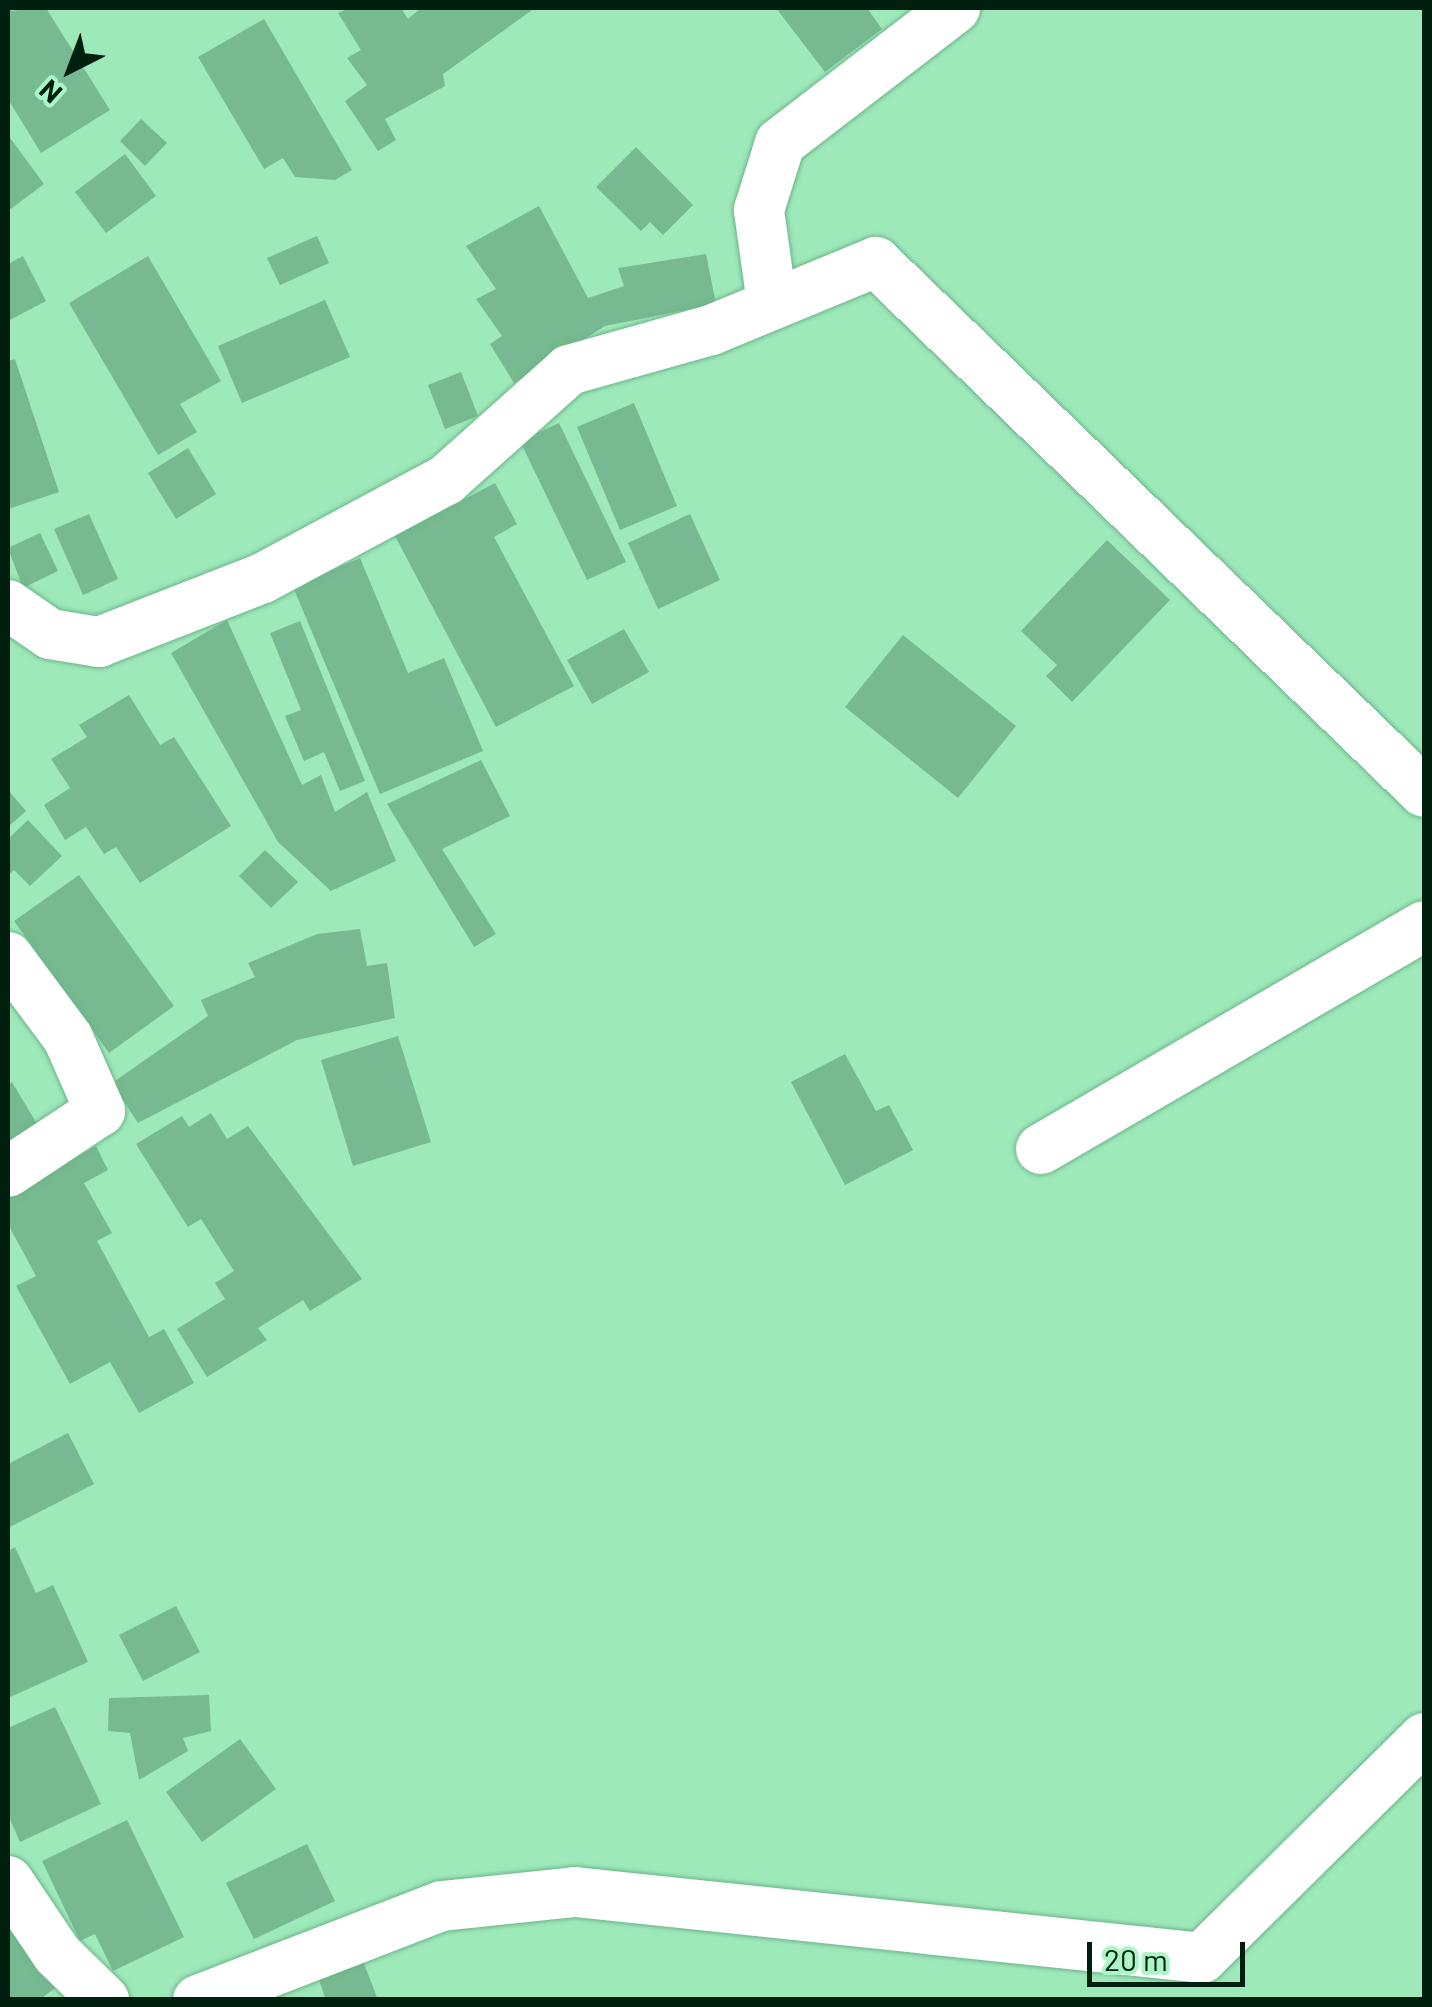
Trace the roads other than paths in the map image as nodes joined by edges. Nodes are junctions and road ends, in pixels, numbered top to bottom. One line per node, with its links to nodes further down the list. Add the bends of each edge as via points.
1 (955, 8): 2 (street, via 780,143 759,210)
2 (772, 303): 3 (street, via 569,370 446,480 264,578 99,642 50,634); 4 (street, via 876,262)
3 (8, 605)
4 (1424, 792)
5 (1424, 926): 7 (street)
6 (8, 957): 8 (street, via 68,1038 100,1111)
7 (1041, 1150)
8 (8, 1172)
9 (1424, 1738): 12 (street, via 1202,1958 575,1892 442,1906)
10 (8, 1881): 11 (street, via 57,1954)
11 (104, 2000)
12 (198, 2000)

